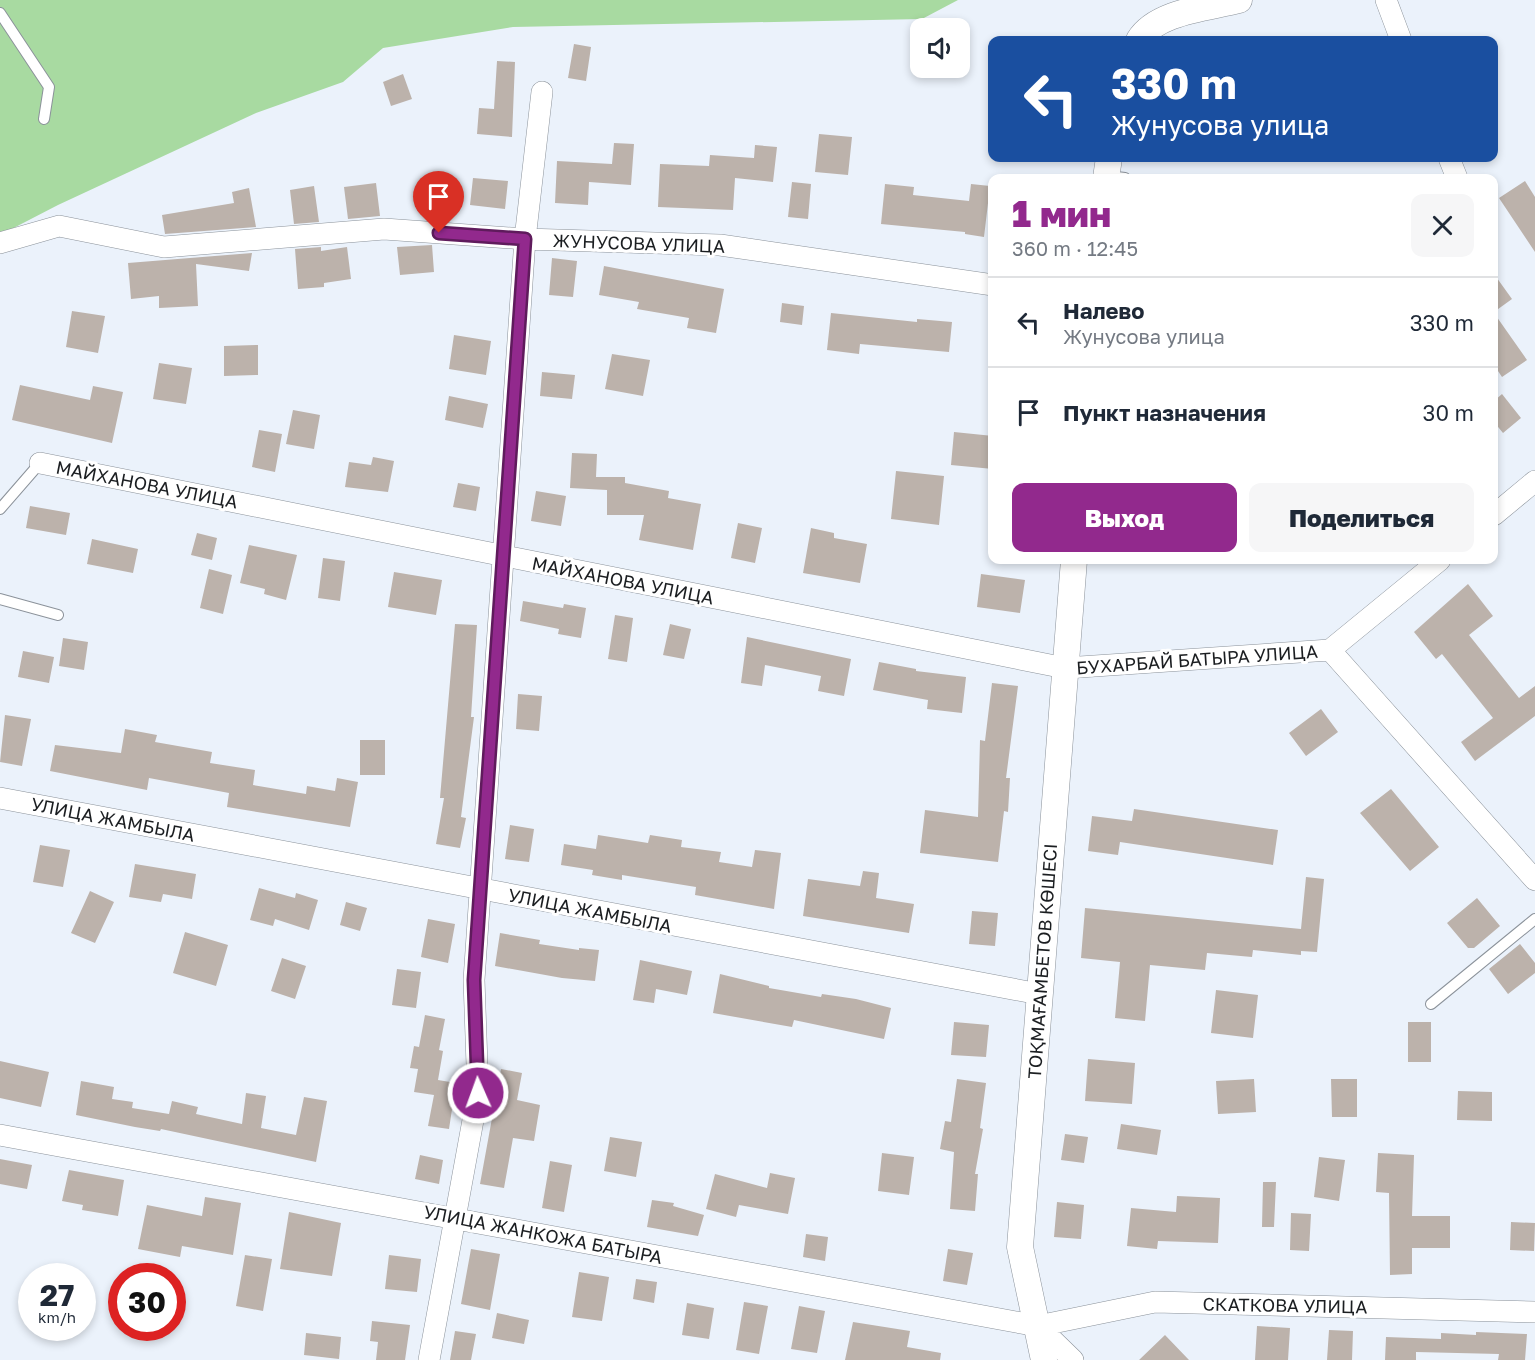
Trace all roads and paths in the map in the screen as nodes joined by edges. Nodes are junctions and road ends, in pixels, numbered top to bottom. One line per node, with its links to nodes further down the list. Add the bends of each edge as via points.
1 (1239, 0): 4 (street, via 1167,18)
2 (1386, 0): 5 (street)
3 (0, 13): 7 (lane, via 49,87)
4 (1142, 36)
5 (1400, 36)
6 (542, 92): 8 (street)
7 (44, 119)
8 (525, 239): 9 (street, ЖУНУСОВА УЛИЦА, via 384,229 164,247 59,226); 10 (street, ЖУНУСОВА УЛИЦА, via 720,245); 15 (street)
9 (0, 243)
10 (988, 284)
11 (40, 463): 13 (lane); 15 (street, МАЙХАНОВА УЛИЦА)
12 (1535, 481): 14 (street)
13 (0, 508)
14 (1498, 512)
15 (504, 556): 21 (street, МАЙХАНОВА УЛИЦА); 24 (street)
16 (1074, 564): 21 (street, ТОҚМАҒАМБЕТОВ КӨШЕСІ)
17 (1435, 564): 20 (street, БУХАРБАЙ БАТЫРА УЛИЦА)
18 (0, 598): 19 (lane)
19 (58, 615)
20 (1330, 650): 21 (street, БУХАРБАЙ БАТЫРА УЛИЦА); 23 (street)
21 (1065, 668): 26 (street, ТОҚМАҒАМБЕТОВ КӨШЕСІ)
22 (0, 798): 24 (street, УЛИЦА ЖАМБЫЛА)
23 (1535, 880)
24 (480, 889): 26 (street, УЛИЦА ЖАМБЫЛА); 29 (street, via 474,980 478,1093)
25 (1535, 919): 27 (lane)
26 (1039, 994): 31 (street, ТОҚМАҒАМБЕТОВ КӨШЕСІ, via 1020,1247)
27 (1431, 1004)
28 (0, 1135): 29 (street, УЛИЦА ЖАНКОЖА БАТЫРА)
29 (456, 1217): 31 (street, УЛИЦА ЖАНКОЖА БАТЫРА); 32 (street)
30 (1535, 1312): 31 (street, СКАТКОВА УЛИЦА, via 1155,1302)
31 (1038, 1326): 33 (street, ТОҚМАҒАМБЕТОВ КӨШЕСІ); 34 (street)
32 (429, 1360)
33 (1044, 1360)
34 (1073, 1360)

